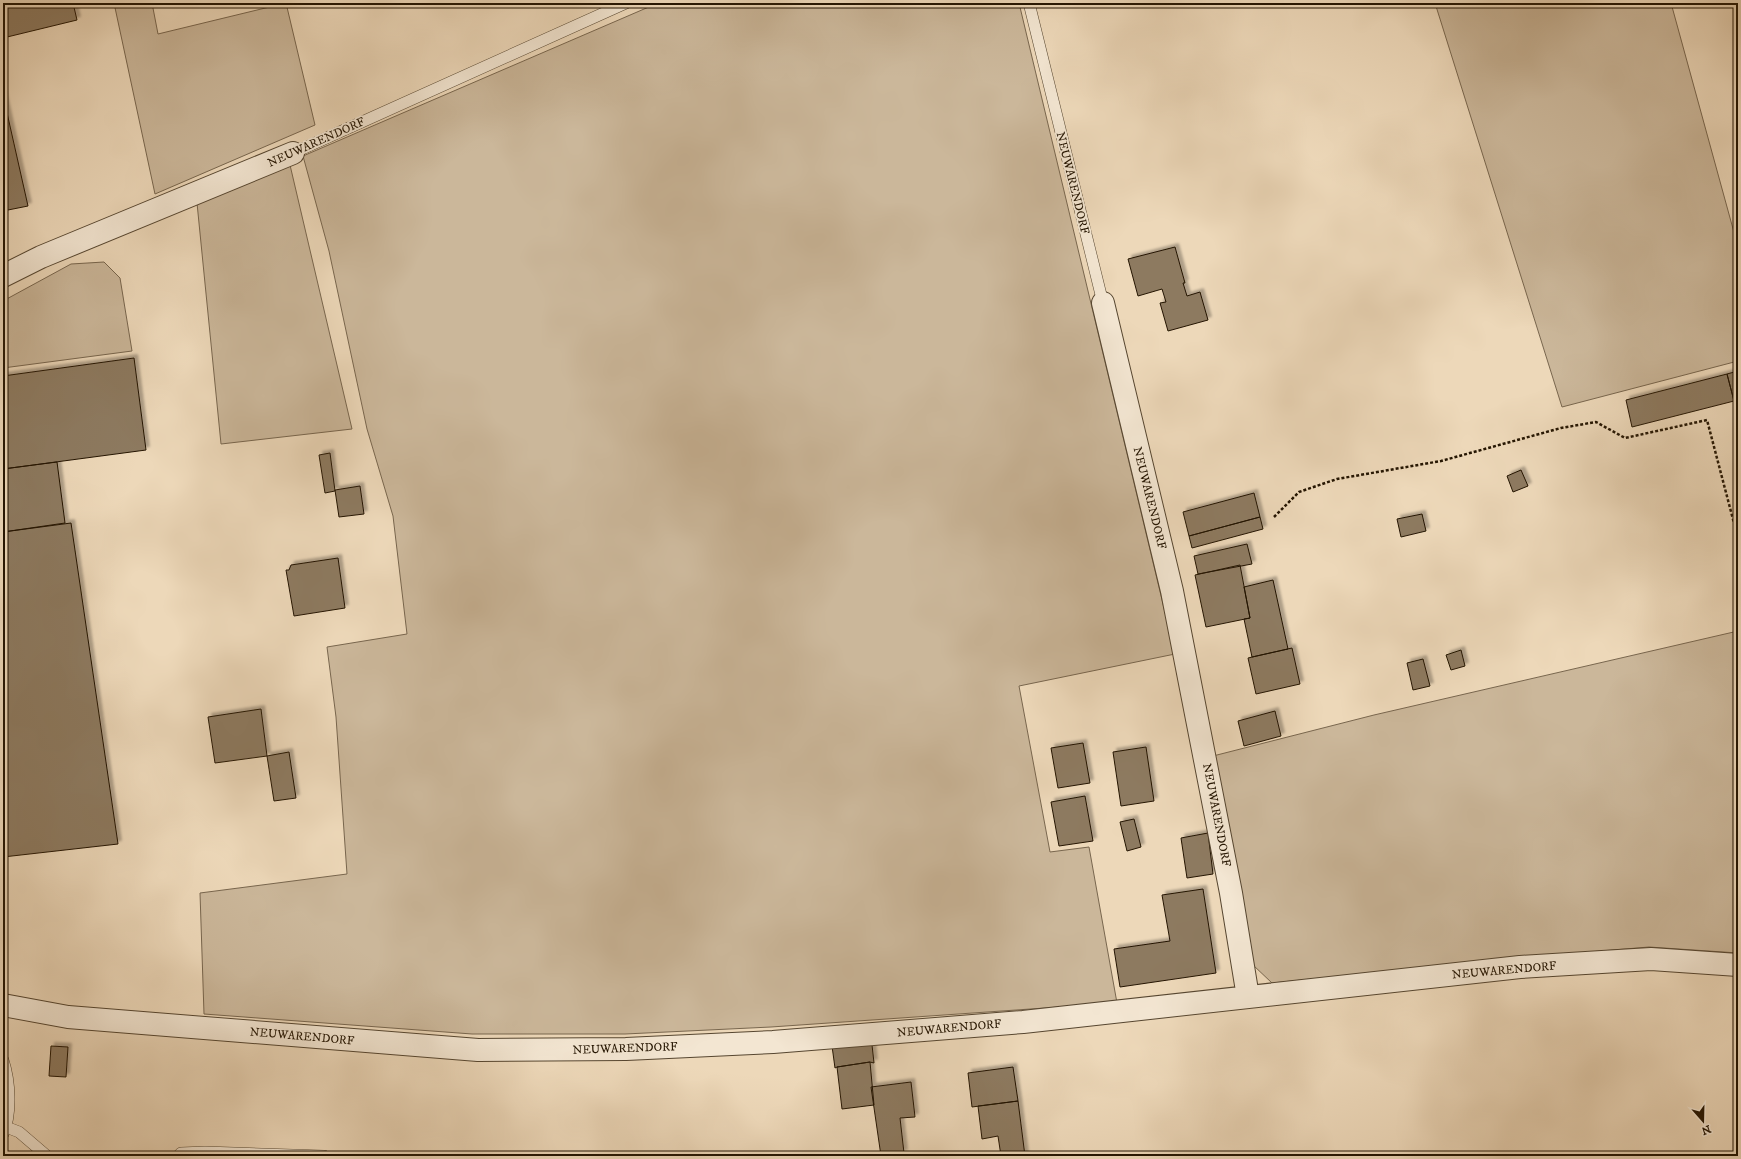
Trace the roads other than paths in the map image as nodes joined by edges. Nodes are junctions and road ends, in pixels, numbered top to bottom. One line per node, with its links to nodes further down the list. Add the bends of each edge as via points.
1 (626, 3): 3 (lane, NEUWARENDORF)
2 (1029, 3): 5 (lane, NEUWARENDORF)
3 (293, 153): 4 (street, NEUWARENDORF, via 41,257)
4 (3, 276)
5 (1103, 303): 7 (street, NEUWARENDORF, via 1172,591 1228,878)
6 (1738, 966): 7 (street, NEUWARENDORF, via 1651,959 1520,967)
7 (1248, 997): 8 (street, NEUWARENDORF, via 1023,1022 773,1042 626,1049 478,1050 68,1017)
8 (3, 1005)
9 (3, 1060): 10 (lane, via 9,1110)
10 (5, 1131): 11 (lane, via 19,1132)
11 (47, 1156)
12 (178, 1156): 13 (lane, via 181,1153 205,1152)
13 (324, 1156)

